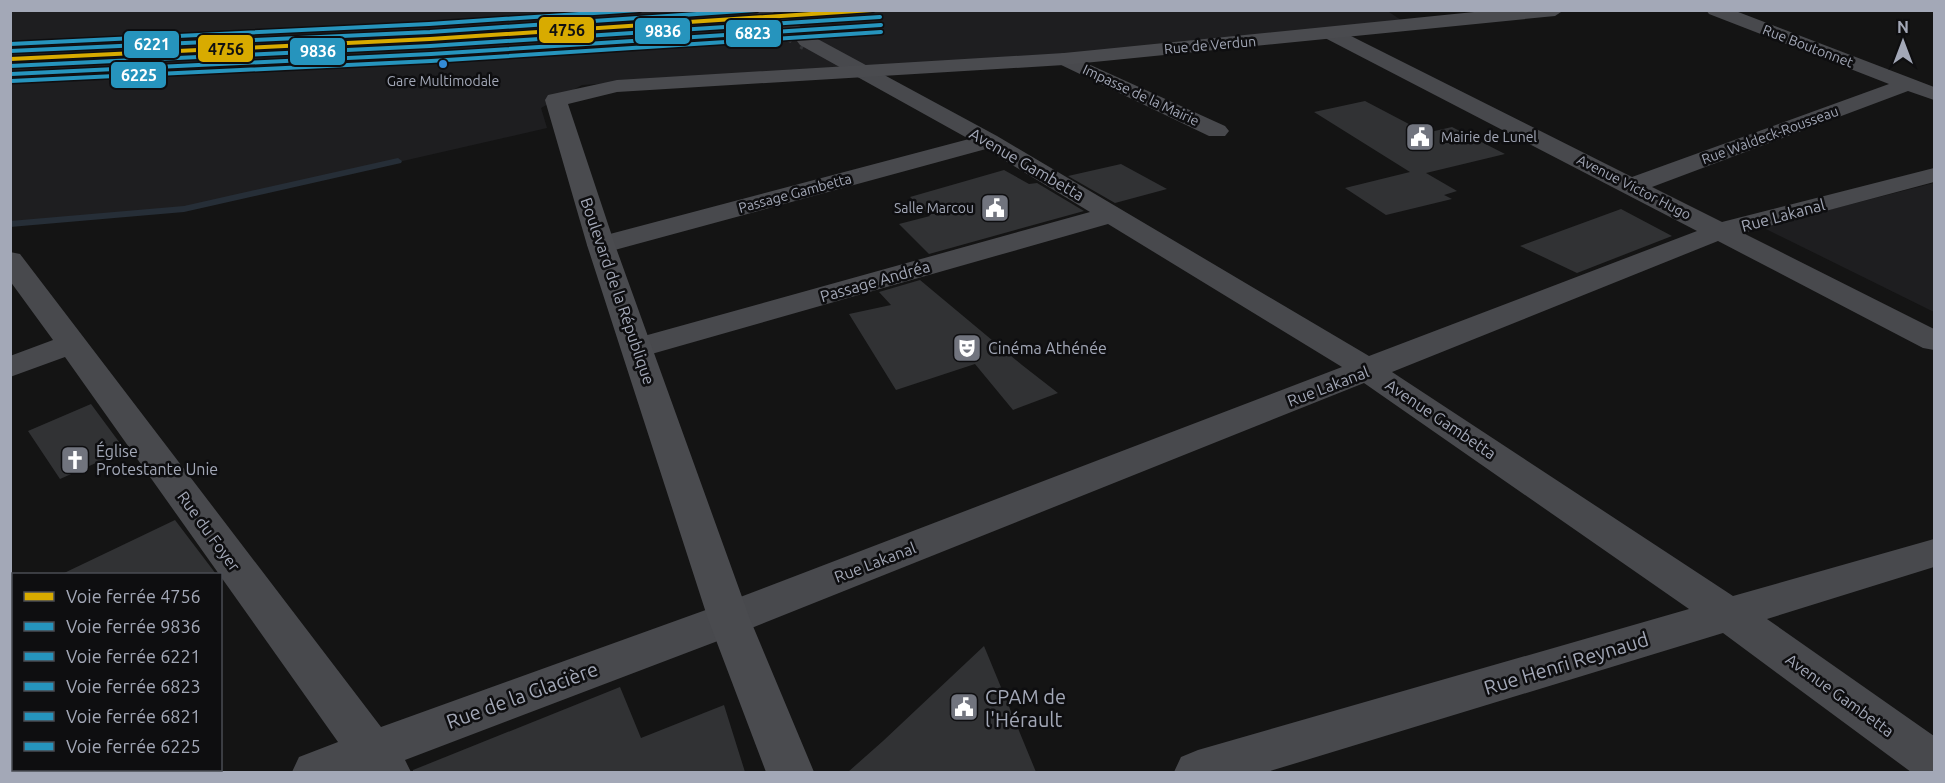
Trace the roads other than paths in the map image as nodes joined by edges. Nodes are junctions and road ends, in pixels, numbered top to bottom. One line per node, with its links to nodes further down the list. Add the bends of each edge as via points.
1 (1555, 10): 3 (main road, Rue de Verdun)
2 (1715, 10): 7 (street, Rue Boutonnet)
3 (1332, 34): 5 (main road, Rue de Verdun); 12 (street, Avenue Victor Hugo)
4 (807, 41): 6 (street, Avenue Gambetta)
5 (1064, 59): 6 (main road, Rue de Verdun); 9 (street, Impasse de la Mairie)
6 (864, 70): 10 (street, Avenue Gambetta); 15 (main road, Boulevard de la République, via 617,86 556,100)
7 (1908, 84): 8 (street, Rue Boutonnet); 12 (street, Rue Waldeck-Rousseau)
8 (1935, 94)
9 (1217, 131)
10 (989, 141): 13 (street, Avenue Gambetta); 15 (street, Passage Gambetta)
11 (1935, 175): 14 (street, Rue Lakanal)
12 (1632, 186): 14 (street, Avenue Victor Hugo)
13 (1113, 213): 19 (street, Passage Andréa); 21 (street, Avenue Gambetta)
14 (1720, 231): 17 (street, Avenue Victor Hugo); 21 (street, Rue Lakanal)
15 (601, 245): 19 (main road, Boulevard de la République)
16 (10, 260): 18 (street, Rue du Foyer)
17 (1935, 342)
18 (72, 344): 20 (street); 25 (street, Rue du Foyer)
19 (637, 348): 24 (main road, Boulevard de la République)
20 (10, 368)
21 (1369, 370): 23 (street, Avenue Gambetta); 24 (street, Rue Lakanal)
22 (1935, 553): 23 (street, Rue Henri Reynaud)
23 (1728, 614): 26 (street, Avenue Gambetta); 29 (street, Rue Henri Reynaud)
24 (729, 619): 25 (street, Rue de la Glacière); 28 (main road, Boulevard de la République)
25 (378, 762): 27 (street, Rue de la Glacière)
26 (1935, 762)
27 (316, 772)
28 (790, 772)
29 (1198, 772)

